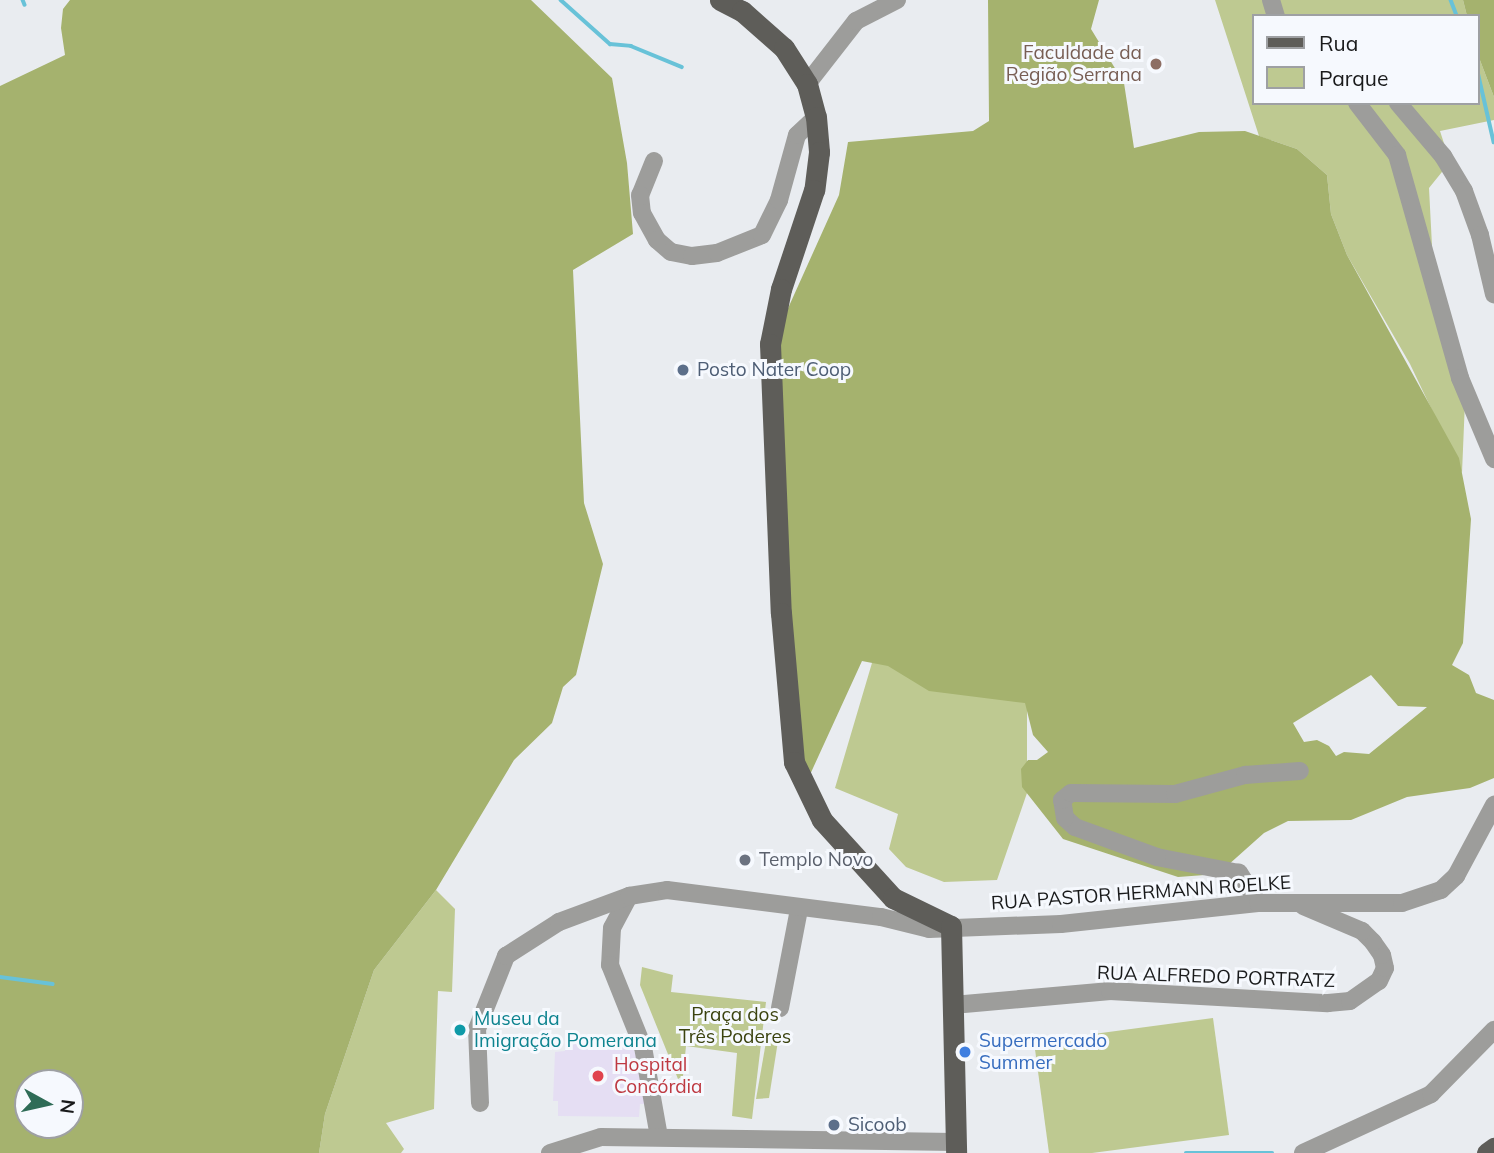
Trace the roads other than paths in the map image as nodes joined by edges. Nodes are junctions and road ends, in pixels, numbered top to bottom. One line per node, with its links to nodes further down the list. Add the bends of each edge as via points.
1 (720, 0): 3 (main road, via 765,28)
2 (897, 0): 3 (street, via 849,29)
3 (807, 84): 6 (main road)
4 (1359, 105): 9 (street, via 1397,155 1461,378)
5 (1400, 105): 8 (street, via 1443,156 1464,191)
6 (816, 117): 7 (street, via 797,135 779,200 762,235 718,253 692,256 671,252 657,240 642,213 640,195); 16 (main road, via 819,152 814,190 781,289 770,344 781,612 794,762 822,820 893,898)
7 (654, 161)
8 (1494, 294)
9 (1494, 458)
10 (1300, 771): 14 (street, via 1245,775 1175,794 1071,793 1062,800 1065,818 1075,827 1157,857 1239,873)
11 (1494, 805): 13 (street, RUA PASTOR HERMANN ROELKE, via 1456,876 1441,890 1402,903)
12 (629, 896): 15 (street, RUA PASTOR HERMANN ROELKE, via 652,891 665,900); 20 (street, via 559,922 506,956 477,1029); 21 (street, via 612,928 610,965 643,1047)
13 (1294, 901): 14 (street, RUA PASTOR HERMANN ROELKE); 17 (street, RUA ALFREDO PORTRATZ, via 1362,931 1382,955 1385,968 1379,981 1350,1001 1328,1003 1110,991)
14 (1258, 903): 16 (street, RUA PASTOR HERMANN ROELKE, via 1061,924)
15 (798, 913): 16 (street, RUA PASTOR HERMANN ROELKE, via 881,917 929,929); 18 (street)
16 (951, 926): 17 (main road)
17 (953, 1005): 22 (main road)
18 (780, 1008)
19 (1494, 1030): 26 (street, via 1431,1094)
20 (480, 1103)
21 (659, 1137): 23 (street); 25 (street, via 601,1137)
22 (956, 1147): 23 (street)
23 (862, 1148)
24 (1494, 1148): 27 (main road)
25 (550, 1153)
26 (1303, 1153)
27 (1487, 1153)

